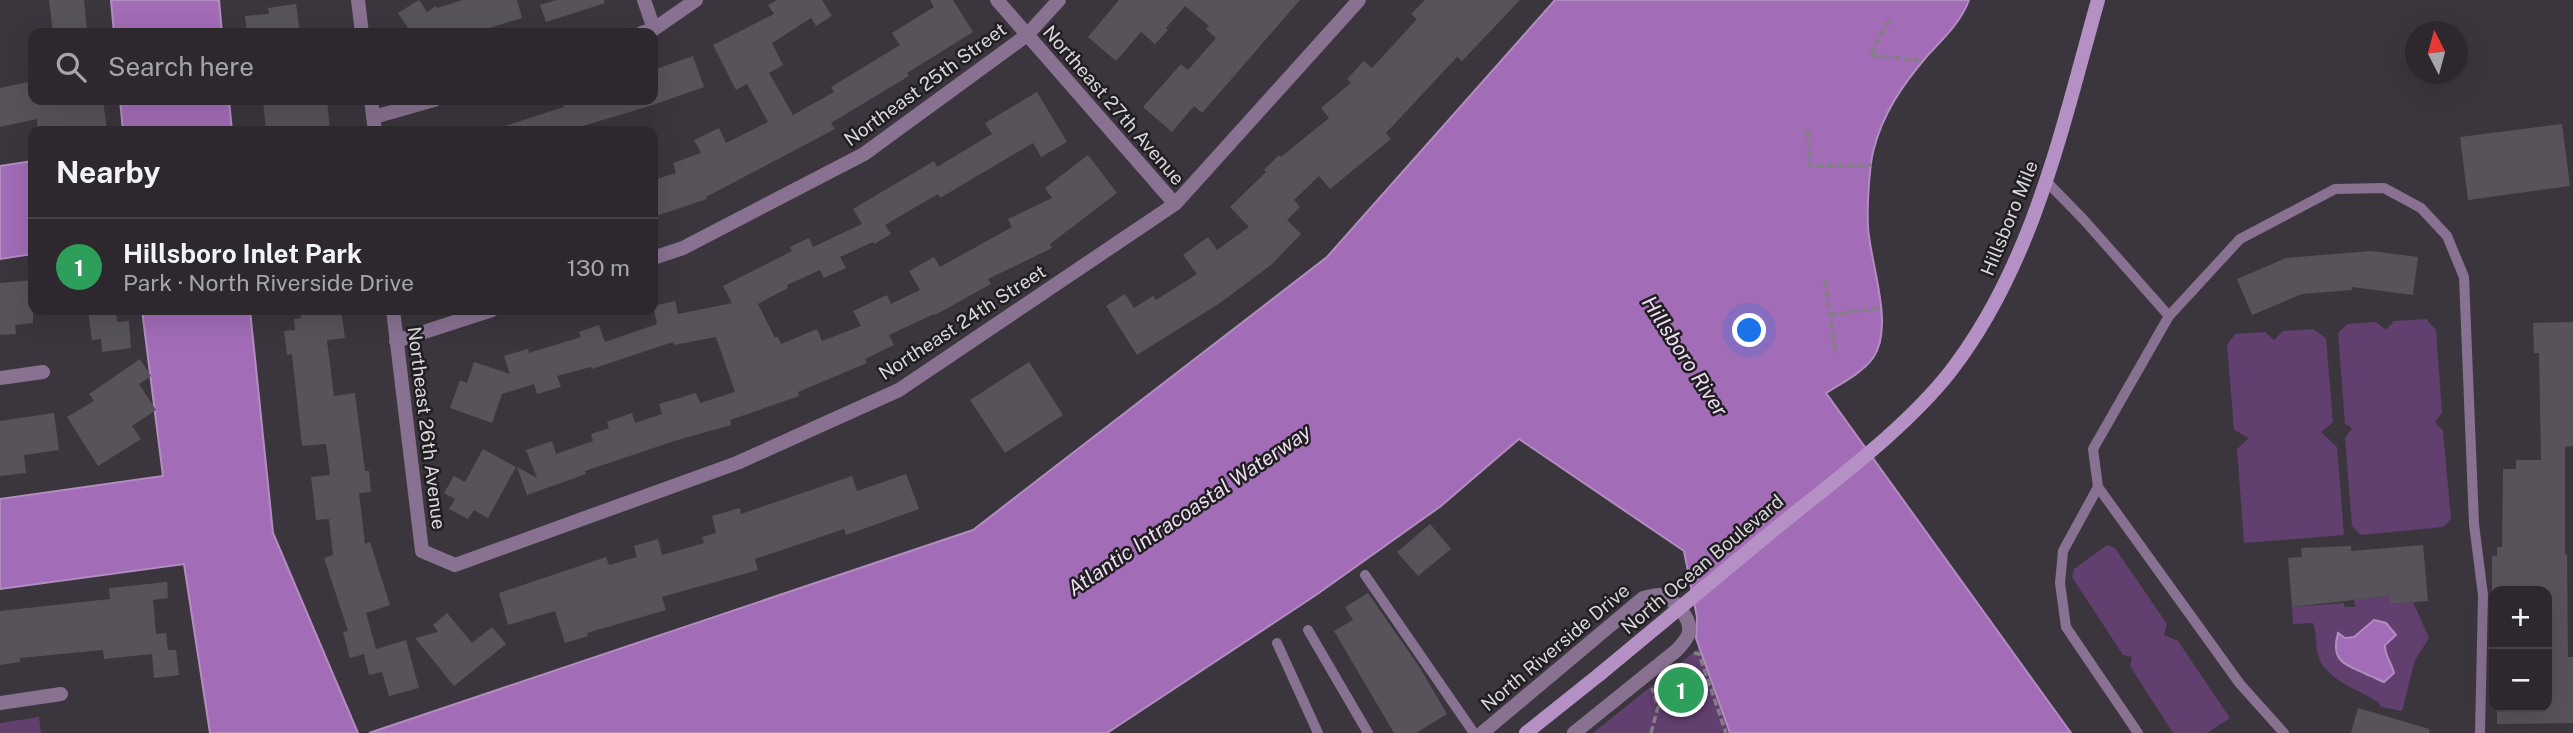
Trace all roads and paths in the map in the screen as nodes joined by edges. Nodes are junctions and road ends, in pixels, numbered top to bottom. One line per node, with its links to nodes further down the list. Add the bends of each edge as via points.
1 (358, 0): 9 (street)
2 (644, 0): 10 (street)
3 (696, 0): 11 (street)
4 (997, 0): 12 (street, Northeast 27th Avenue)
5 (1059, 0): 12 (street, Northeast 25th Street)
6 (1359, 0): 20 (street, Northeast 24th Street)
7 (2098, 0): 19 (main road, Hillsboro Mile)
8 (1889, 20): 13 (path, via 1870,55)
9 (361, 28)
10 (648, 28)
11 (653, 28)
12 (1027, 35): 20 (street, Northeast 27th Avenue); 21 (street, Northeast 25th Street, via 864,154 683,248)
13 (1923, 61)
14 (372, 105): 16 (street)
15 (422, 105): 16 (street)
16 (374, 124)
17 (1807, 130): 18 (path, via 1810,166)
18 (1872, 165)
19 (2047, 182): 27 (lane); 32 (main road, Hillsboro Mile, via 1986,317 1950,372)
20 (1175, 204): 34 (street, Northeast 24th Street, via 899,390 737,463 455,565)
21 (658, 256)
22 (1825, 280): 26 (path)
23 (1880, 308): 26 (path)
24 (393, 315): 28 (street, Northeast 26th Avenue)
25 (477, 315): 28 (street)
26 (1830, 315): 29 (path)
27 (2169, 316): 33 (lane, via 2093,449); 52 (lane, via 2240,239 2335,190 2384,188 2421,208 2447,236 2464,277 2474,524 2483,595)
28 (396, 341): 34 (street, Northeast 26th Avenue)
29 (1836, 354)
30 (43, 372): 31 (street)
31 (0, 378)
32 (1902, 423): 46 (main road, North Ocean Boulevard, bridge)
33 (2098, 487): 50 (lane, via 2063,551 2060,583 2066,626); 51 (lane, via 2240,684)
34 (422, 551)
35 (1365, 575): 44 (lane)
36 (1308, 630): 43 (lane)
37 (1277, 643): 42 (lane)
38 (1691, 652): 49 (path, via 1699,654)
39 (1648, 680): 48 (path, via 1658,707)
40 (61, 694): 41 (street)
41 (0, 703)
42 (1318, 733)
43 (1368, 733)
44 (1474, 733)
45 (1482, 733): 47 (street, North Riverside Drive, via 1643,598 1666,597 1684,613 1689,631 1686,639)
46 (1526, 733)
47 (1574, 733)
48 (1651, 733)
49 (1726, 733)
50 (2138, 733)
51 (2284, 733)
52 (2480, 733)

